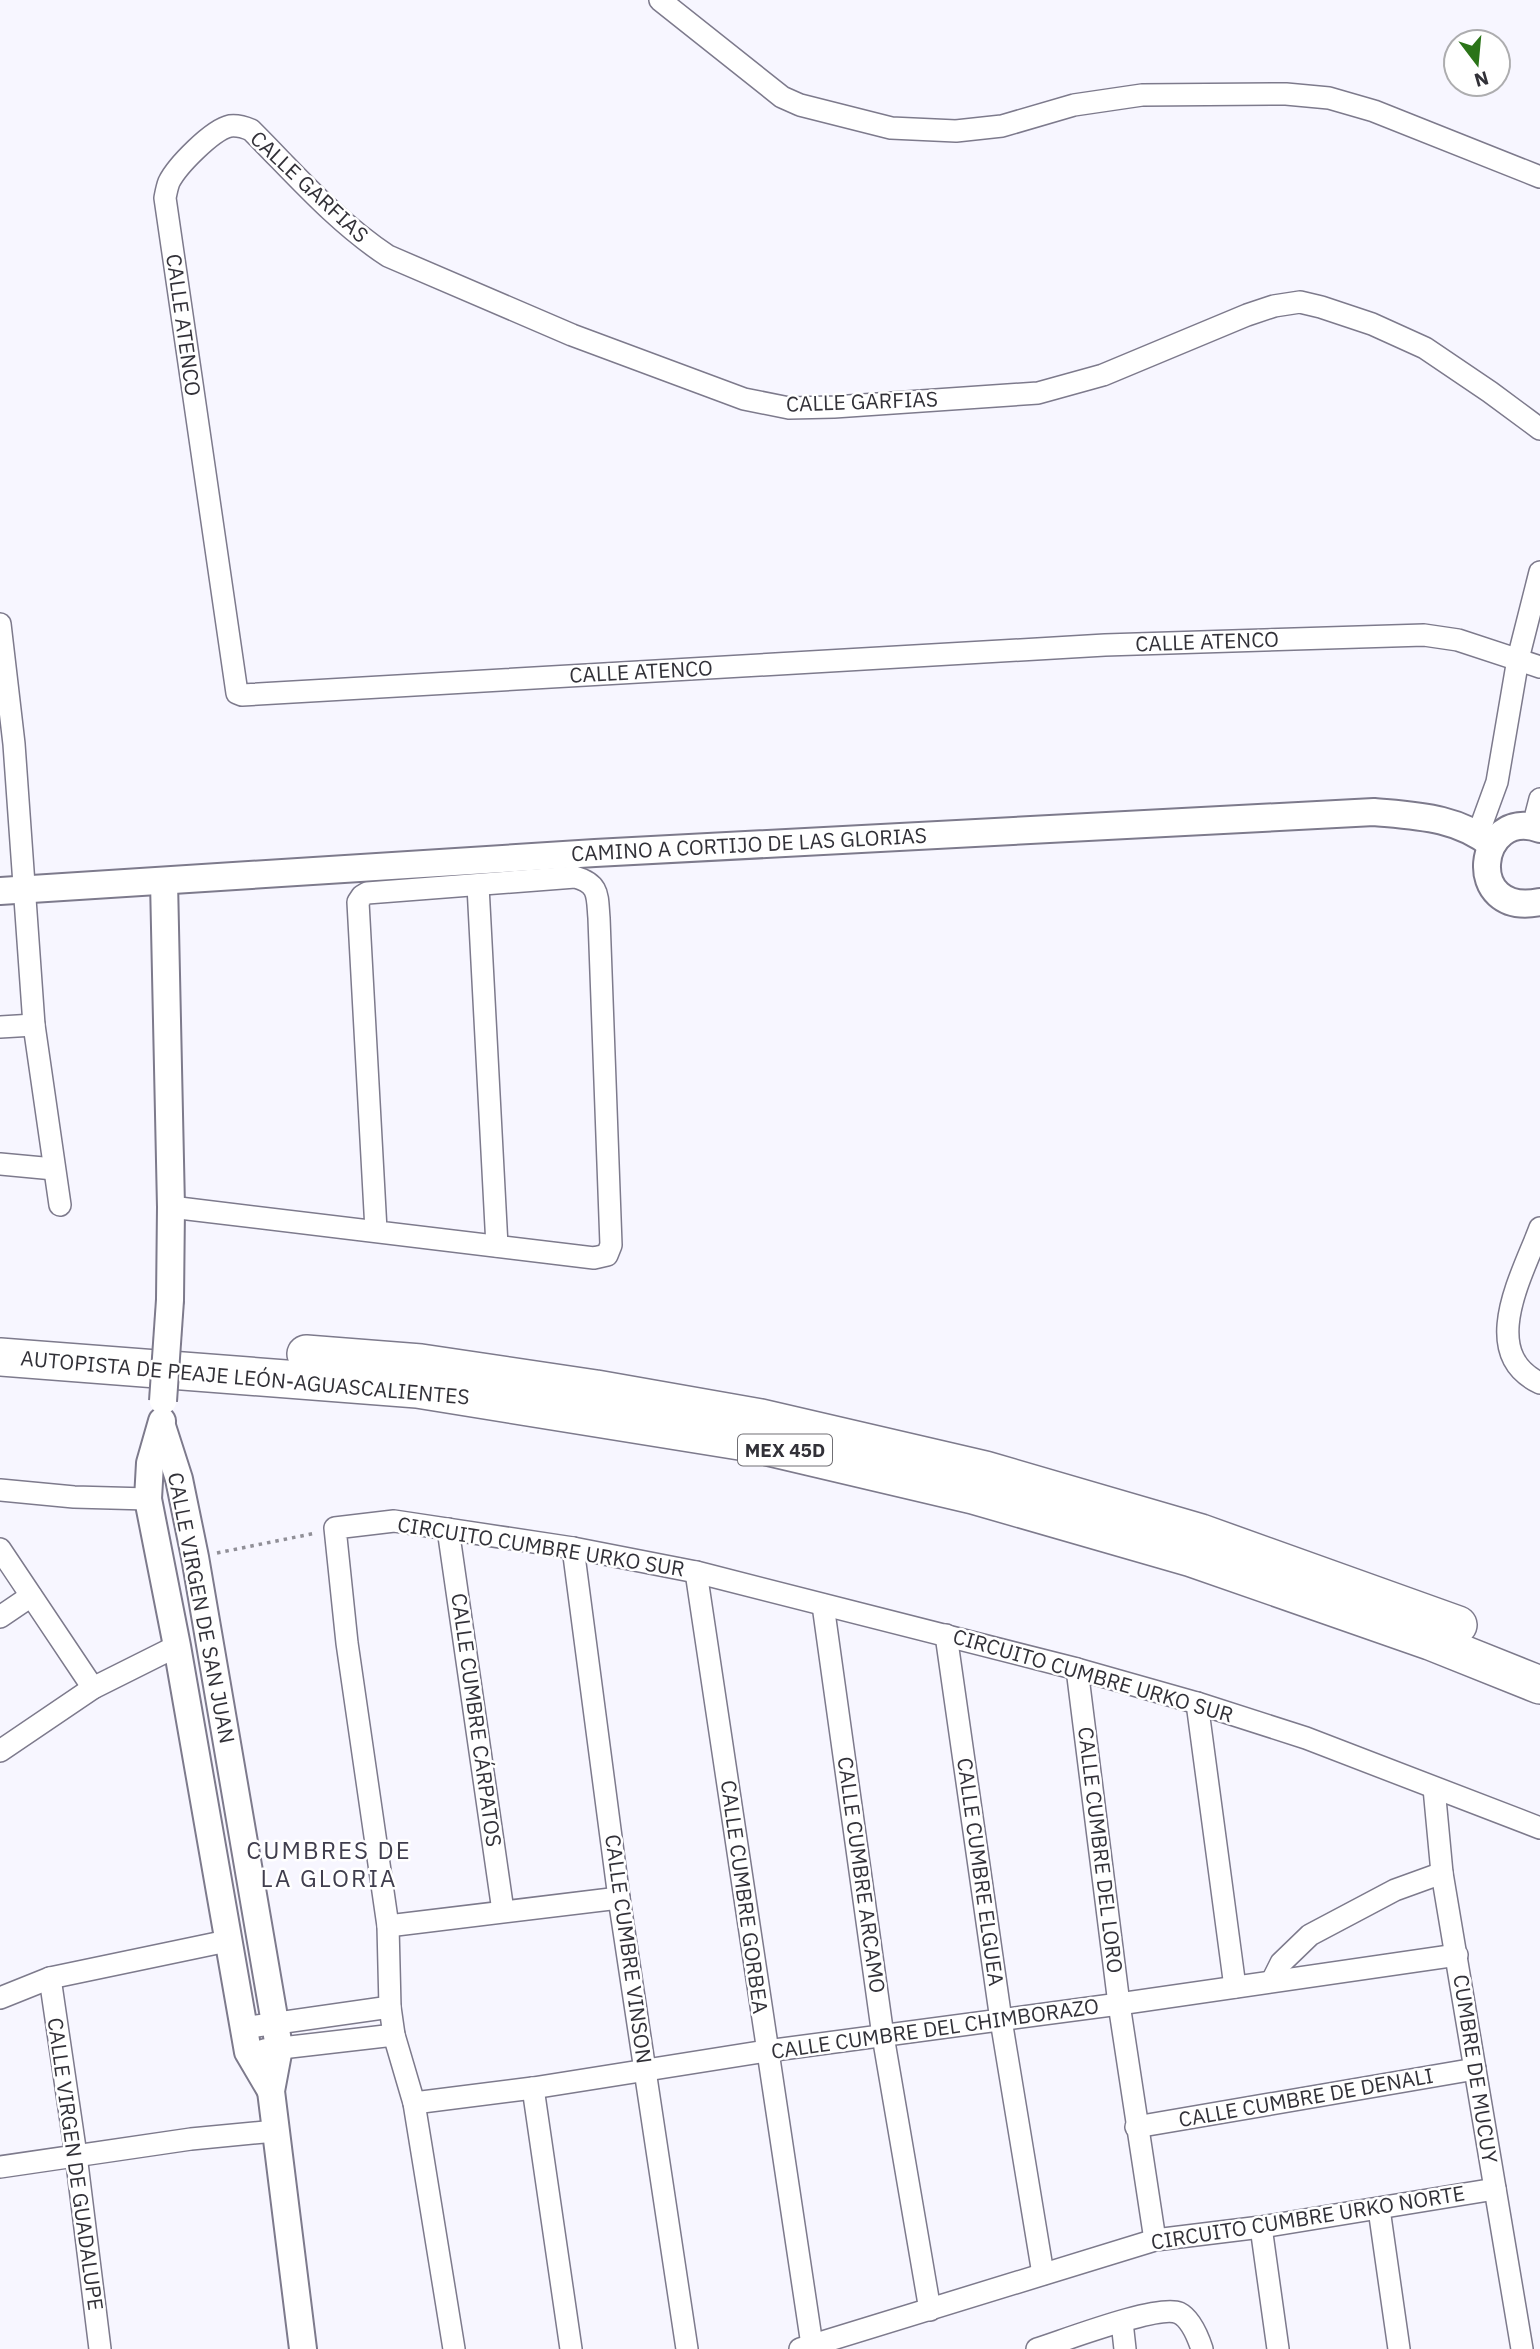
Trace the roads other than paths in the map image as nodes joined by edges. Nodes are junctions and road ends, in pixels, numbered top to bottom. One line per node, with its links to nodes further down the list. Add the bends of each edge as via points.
1 (660, 0): 2 (street, via 782,97 891,128 956,131 1002,126 1074,105 1142,95 1286,94 1329,98 1374,111)
2 (1540, 177)
3 (165, 198): 4 (street, CALLE GARFIAS, via 174,174 212,135 242,126 364,240 388,256 572,335 744,399 789,408 1038,393 1103,375 1247,315 1300,302 1372,324 1425,348); 7 (street, CALLE ATENCO, via 237,693 1105,645 1424,635 1458,640)
4 (1540, 429)
5 (1540, 572): 7 (street)
6 (0, 624): 9 (street)
7 (1518, 659): 8 (street, CALLE ATENCO); 12 (street)
8 (1540, 667)
9 (7, 745): 15 (street)
10 (1540, 799): 11 (street)
11 (1537, 828): 12 (street, via 1521,826)
12 (1485, 839): 13 (street, CAMINO A CORTIJO DE LAS GLORIAS, via 1456,824 1374,812 609,852); 16 (street, via 1486,872 1500,896 1526,905)
13 (164, 881): 15 (street, CAMINO A CORTIJO DE LAS GLORIAS); 22 (street)
14 (478, 886): 24 (street, via 367,893 358,902); 25 (street); 25 (street, via 575,877 588,881 597,891 599,918 611,1245 607,1255 594,1258)
15 (12, 891): 17 (street)
16 (1540, 902)
17 (34, 1025): 18 (street); 20 (street)
18 (0, 1027)
19 (0, 1164): 20 (street)
20 (54, 1169): 21 (street)
21 (60, 1205)
22 (171, 1206): 24 (street); 29 (street, bridge)
23 (1540, 1228): 28 (street, via 1510,1310 1506,1334 1512,1357)
24 (376, 1230): 25 (street)
25 (497, 1246)
26 (0, 1332): 41 (highway, MEX 45D, via 421,1363 761,1419 985,1470 1200,1532)
27 (0, 1357): 43 (highway, AUTOPISTA DE PEAJE LEÓN-AGUASCALIENTES / MEX 45D, via 417,1389 752,1443 973,1495 1192,1558 1430,1641)
28 (1540, 1383)
29 (162, 1414): 31 (street, CALLE VIRGEN DE SAN JUAN, via 150,1463); 63 (street, CALLE VIRGEN DE SAN JUAN, via 195,1557)
30 (0, 1490): 31 (street)
31 (148, 1499): 40 (street, CALLE VIRGEN DE SAN JUAN)
32 (449, 1529): 33 (street, CIRCUITO CUMBRE URKO SUR); 51 (street, CALLE CUMBRE CÁRPATOS); 52 (street, CIRCUITO CUMBRE URKO SUR, via 394,1521 335,1528)
33 (573, 1548): 35 (street, CIRCUITO CUMBRE URKO SUR); 50 (street, CALLE CUMBRE VINSON)
34 (0, 1549): 36 (street)
35 (696, 1572): 37 (street, CIRCUITO CUMBRE URKO SUR); 66 (street, CALLE CUMBRE GORBEA)
36 (31, 1596): 38 (street); 44 (street)
37 (823, 1605): 39 (street, CIRCUITO CUMBRE URKO SUR); 64 (street, CALLE CUMBRE ARCAMO)
38 (0, 1617)
39 (946, 1635): 42 (street, CIRCUITO CUMBRE URKO SUR); 61 (street, CALLE CUMBRE ELGUEA)
40 (177, 1646): 44 (street); 53 (street, CALLE VIRGEN DE SAN JUAN)
41 (1540, 1658)
42 (1077, 1669): 45 (street, CIRCUITO CUMBRE URKO SUR); 59 (street, CALLE CUMBRE DEL LORO)
43 (1540, 1685)
44 (93, 1688): 46 (street)
45 (1197, 1703): 47 (street, CIRCUITO CUMBRE URKO SUR, via 1307,1738); 57 (street)
46 (0, 1751)
47 (1434, 1788): 48 (street, CIRCUITO CUMBRE URKO SUR); 49 (street, CUMBRE DE MUCUY)
48 (1540, 1828)
49 (1442, 1873): 54 (street, CUMBRE DE MUCUY); 56 (street, via 1395,1890 1310,1934 1281,1963)
50 (619, 1898): 51 (street); 68 (street, CALLE CUMBRE VINSON)
51 (503, 1910): 52 (street)
52 (388, 1926): 60 (street)
53 (227, 1941): 55 (street); 65 (street, CALLE VIRGEN DE SAN JUAN)
54 (1457, 1955): 56 (street, CALLE CUMBRE DEL CHIMBORAZO); 67 (street, CUMBRE DE MUCUY)
55 (50, 1978): 58 (street); 74 (street, CALLE VIRGEN DE GUADALUPE)
56 (1272, 1981): 57 (street, CALLE CUMBRE DEL CHIMBORAZO)
57 (1235, 1987): 59 (street, CALLE CUMBRE DEL CHIMBORAZO)
58 (0, 1998)
59 (1119, 2004): 61 (street, CALLE CUMBRE DEL CHIMBORAZO); 72 (street, CALLE CUMBRE DEL LORO)
60 (390, 2007): 62 (street); 63 (street)
61 (1002, 2020): 64 (street, CALLE CUMBRE DEL CHIMBORAZO); 80 (street, CALLE CUMBRE ELGUEA)
62 (394, 2035): 63 (street); 71 (street)
63 (277, 2036): 65 (street); 70 (street, CALLE VIRGEN DE SAN JUAN)
64 (883, 2036): 66 (street, CALLE CUMBRE DEL CHIMBORAZO); 81 (street, CALLE CUMBRE ARCAMO)
65 (246, 2040): 70 (street, CALLE VIRGEN DE SAN JUAN)
66 (767, 2051): 68 (street, CALLE CUMBRE DEL CHIMBORAZO); 83 (street, CALLE CUMBRE GORBEA)
67 (1475, 2069): 72 (street, CALLE CUMBRE DE DENALI); 76 (street, CUMBRE DE MUCUY)
68 (646, 2070): 69 (street, CALLE CUMBRE DEL CHIMBORAZO); 88 (street, CALLE CUMBRE VINSON)
69 (533, 2088): 71 (street, CALLE CUMBRE DEL CHIMBORAZO); 87 (street)
70 (271, 2091): 73 (street, CALLE VIRGEN DE SAN JUAN)
71 (414, 2103): 86 (street)
72 (1136, 2127): 79 (street, CALLE CUMBRE DEL LORO)
73 (275, 2131): 74 (street); 85 (street, CALLE VIRGEN DE SAN JUAN)
74 (76, 2155): 75 (street); 84 (street, CALLE VIRGEN DE GUADALUPE)
75 (0, 2167)
76 (1495, 2189): 77 (street, CIRCUITO CUMBRE URKO NORTE); 94 (street, CUMBRE DE MUCUY)
77 (1379, 2209): 78 (street, CIRCUITO CUMBRE URKO NORTE); 93 (street)
78 (1261, 2227): 79 (street, CIRCUITO CUMBRE URKO NORTE); 92 (street)
79 (1155, 2240): 80 (street, CIRCUITO CUMBRE URKO NORTE)
80 (1043, 2274): 81 (street, CIRCUITO CUMBRE URKO NORTE)
81 (930, 2310): 83 (street, CIRCUITO CUMBRE URKO NORTE)
82 (1122, 2322): 89 (street); 90 (street); 91 (street, via 1166,2311 1181,2314 1196,2332)
83 (806, 2347)
84 (100, 2349)
85 (303, 2349)
86 (454, 2349)
87 (571, 2349)
88 (687, 2349)
89 (1037, 2349)
90 (1125, 2349)
91 (1202, 2349)
92 (1278, 2349)
93 (1399, 2349)
94 (1522, 2349)

